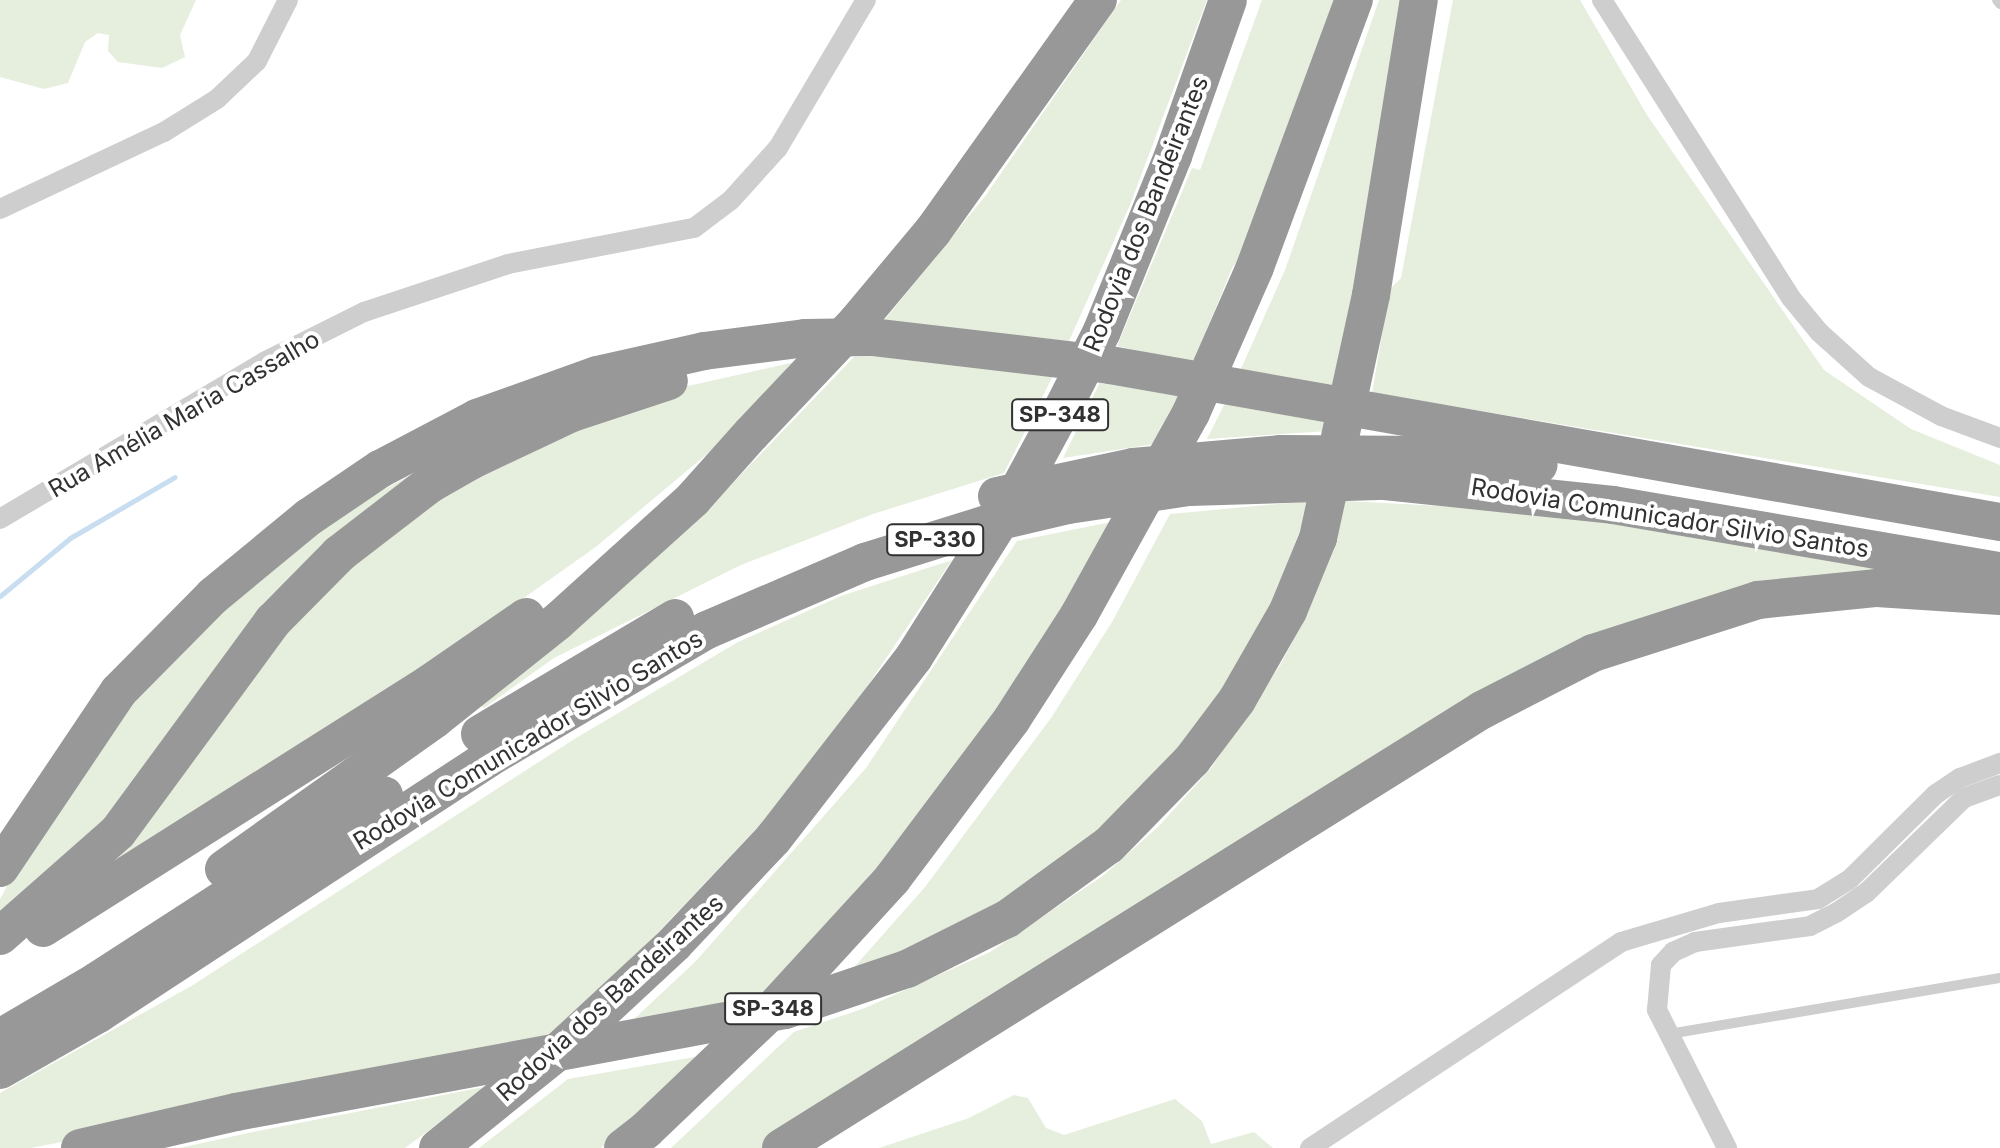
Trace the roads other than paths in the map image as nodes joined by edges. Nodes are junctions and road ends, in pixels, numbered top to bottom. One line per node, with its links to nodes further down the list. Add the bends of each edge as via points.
1 (288, 0): 8 (street, via 257,61 217,99 164,132)
2 (866, 0): 12 (street, Rua Amélia Maria Cassalho, via 778,148 731,200 694,228 508,264 364,312 264,362)
3 (1098, 0): 10 (highway, bridge, via 933,231 856,323)
4 (1228, 0): 30 (highway, Rodovia dos Bandeirantes / SP-348, bridge, via 1173,156 1102,331 1012,502 914,657 773,839 674,944 560,1050)
5 (1354, 0): 28 (highway, SP-348, bridge, via 1255,267 1191,413 1079,615 1012,719 892,879 773,1009)
6 (1419, 0): 29 (highway, bridge, via 1371,295 1318,538 1288,611 1237,700 1192,760 1109,845 1007,919 907,969 785,1010 236,1112)
7 (1602, 0): 11 (street, via 1783,285 1819,332 1869,377 1941,416)
8 (0, 209)
9 (960, 347): 13 (highway, via 1110,365); 19 (highway, via 872,337 719,349 597,375 477,418 380,469 243,570 162,643 119,691); 20 (highway, via 849,348 718,369 559,418 430,484 302,588 118,832)
10 (748, 437): 21 (highway, via 605,560 442,676); 23 (highway, via 625,563 435,719 88,965)
11 (2000, 438)
12 (0, 519)
13 (2000, 522)
14 (2000, 540): 25 (highway, Rodovia Comunicador Silvio Santos / SP-330, via 1641,479 1430,455 1236,457 1058,479 840,546 660,626 554,687)
15 (2000, 571): 26 (highway, Rodovia Comunicador Silvio Santos / SP-330, via 1613,505 1385,481 1189,487 1096,499 987,524 865,562 680,645 487,759 98,1014)
16 (2000, 596): 27 (highway, via 1877,588 1774,597 1703,614 1593,653 1482,710)
17 (2000, 763): 32 (street, via 1936,794 1849,880 1818,899 1719,913 1621,942)
18 (2000, 785): 24 (street, via 1964,798 1866,893 1836,913 1810,926 1695,942 1673,952 1656,980 1657,1010)
19 (0, 868)
20 (0, 936)
21 (0, 954)
22 (2000, 978): 24 (lane)
23 (0, 1021)
24 (1667, 1035): 33 (street)
25 (0, 1038)
26 (0, 1070)
27 (807, 1137): 31 (highway)
28 (634, 1139)
29 (80, 1148)
30 (438, 1148)
31 (781, 1148)
32 (1310, 1148)
33 (1727, 1148)

